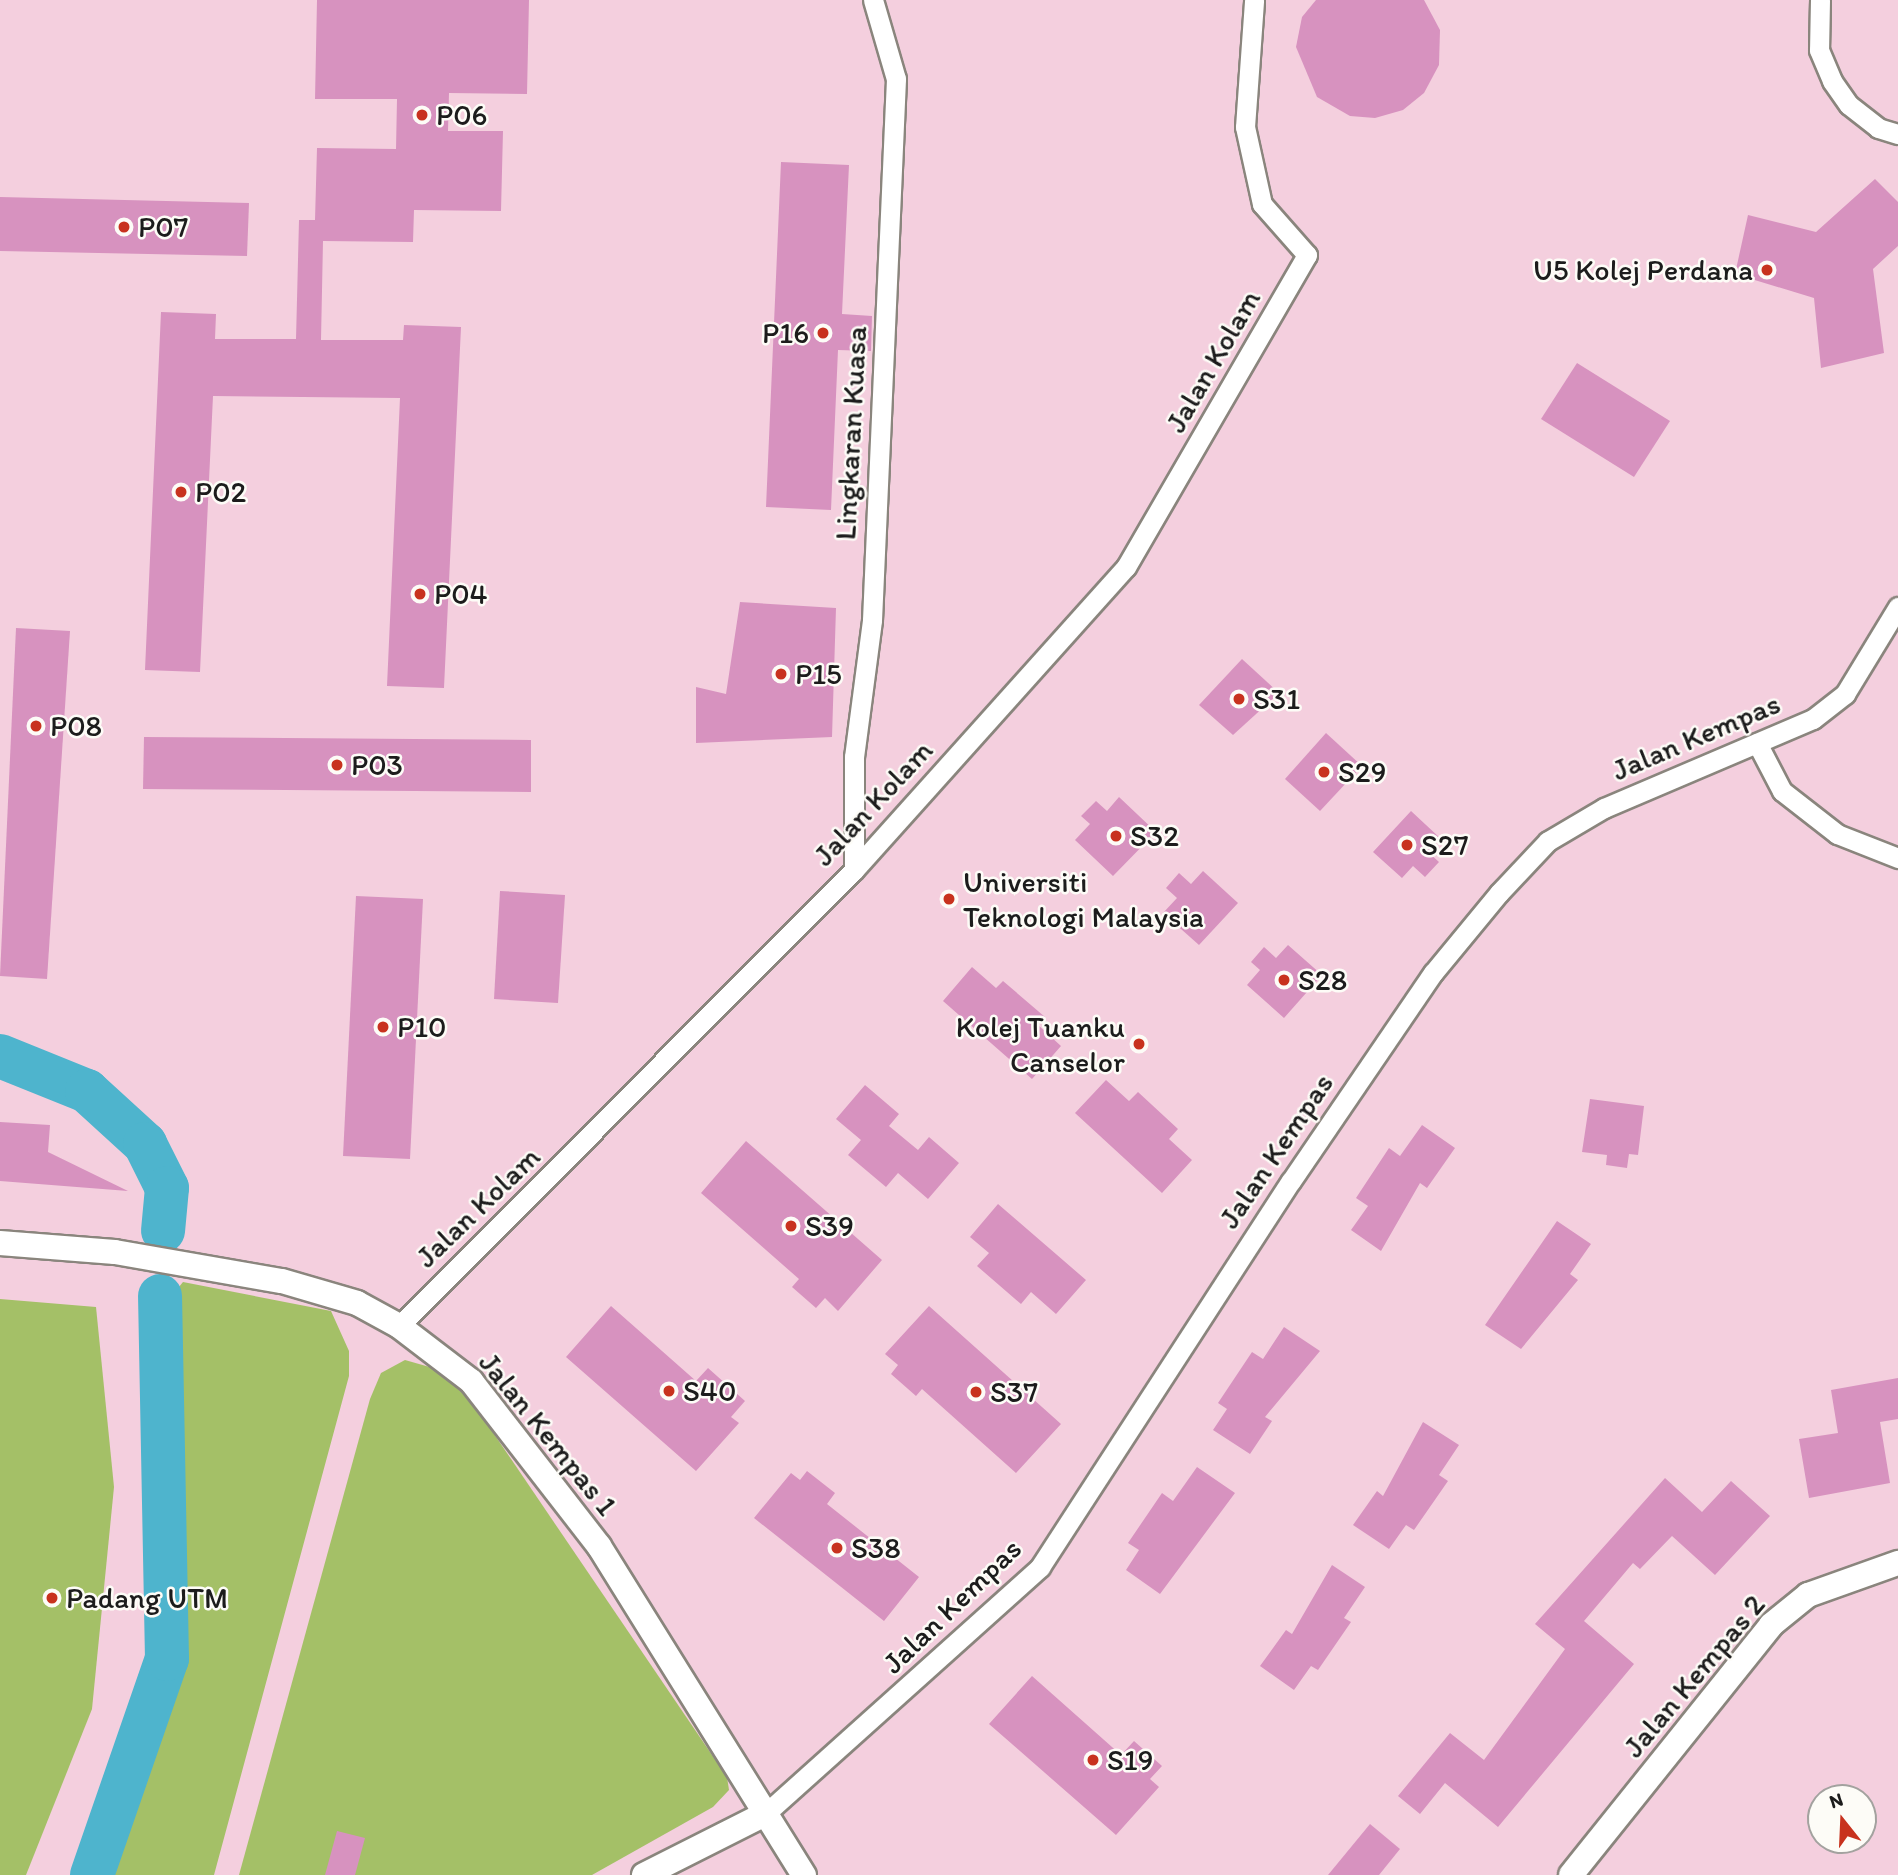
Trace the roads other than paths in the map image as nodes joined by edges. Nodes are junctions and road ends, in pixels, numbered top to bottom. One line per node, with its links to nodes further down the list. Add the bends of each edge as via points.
1 (873, 0): 8 (street, Lingkaran Kuasa, via 896,79 872,620 853,757)
2 (1254, 0): 8 (street, Jalan Kolam, via 1248,140 1262,204 1307,255 1126,567)
3 (1820, 0): 4 (street, via 1819,50 1832,81 1849,105 1878,128)
4 (1898, 134)
5 (1898, 607): 6 (street, Jalan Kempas, via 1845,694 1813,719)
6 (1757, 743): 7 (street, via 1782,791 1837,834); 12 (street, Jalan Kempas, via 1604,808 1548,841 1499,893 1433,973 1291,1181 1040,1567)
7 (1898, 858)
8 (854, 870): 10 (street, Jalan Kolam)
9 (0, 1242): 10 (street, Jalan Kempas 1, via 115,1252 282,1281 357,1303)
10 (399, 1326): 12 (street, Jalan Kempas 1, via 471,1381 598,1546)
11 (1898, 1563): 15 (street, Jalan Kempas 2, via 1808,1595 1771,1625)
12 (765, 1814): 13 (street); 14 (street, Jalan Kempas 1)
13 (644, 1875)
14 (804, 1875)
15 (1572, 1875)

